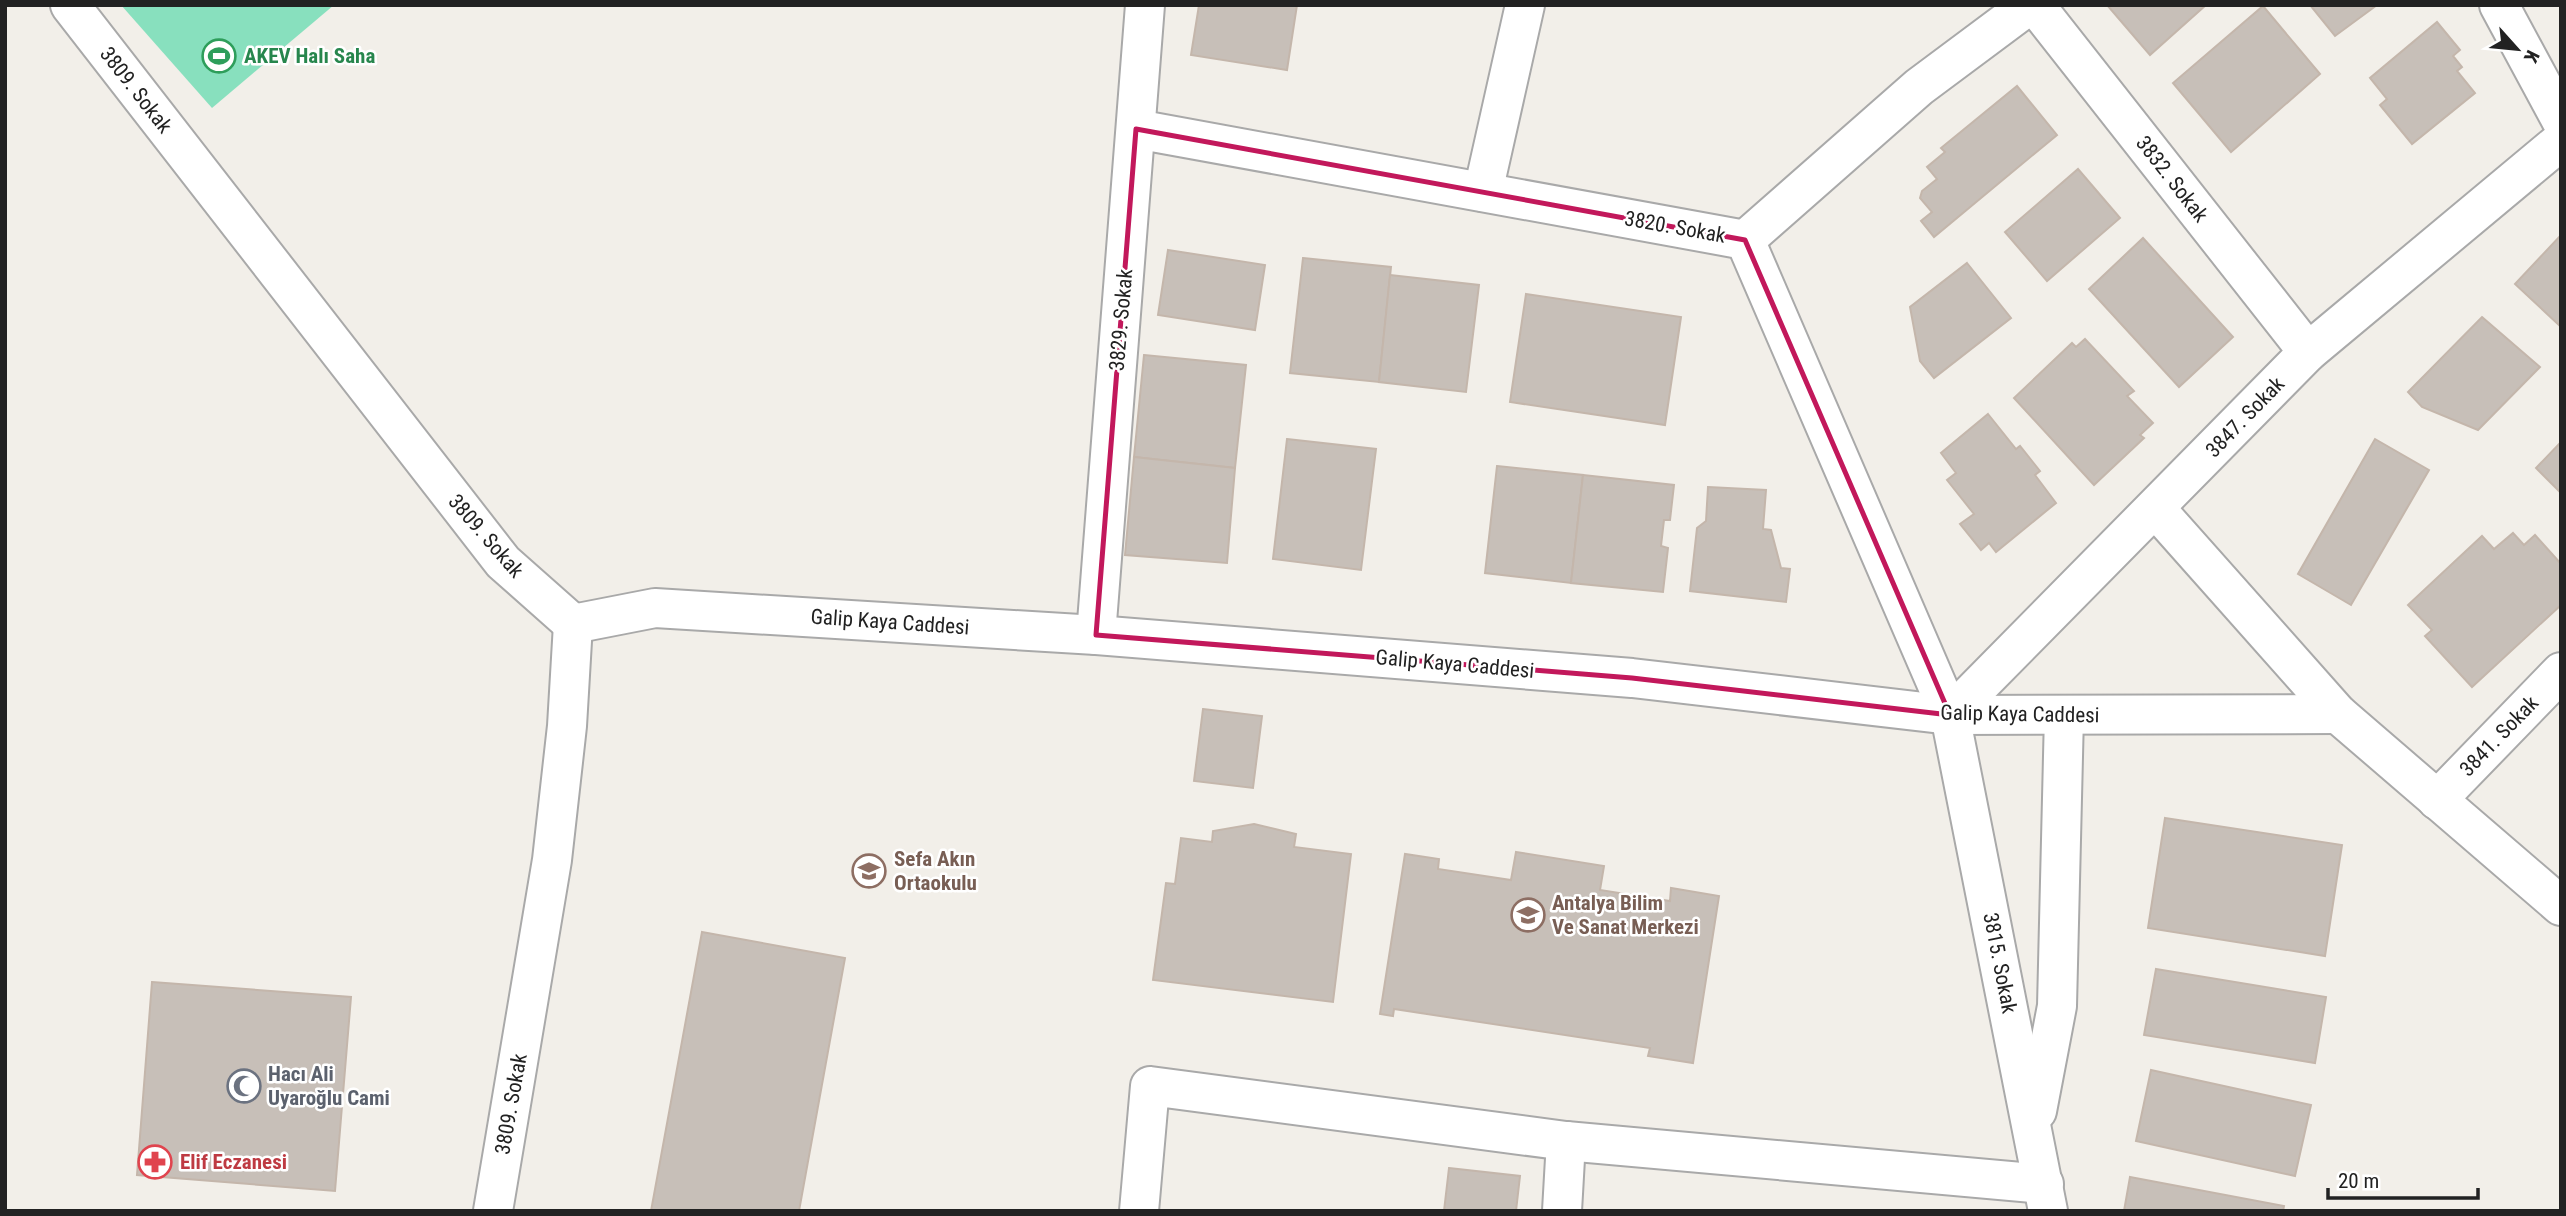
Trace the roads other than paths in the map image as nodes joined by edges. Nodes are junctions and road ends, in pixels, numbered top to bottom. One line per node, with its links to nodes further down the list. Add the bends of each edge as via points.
1 (69, 5): 14 (street, 3809. Sokak, via 503,562)
2 (1145, 5): 8 (street, 3829. Sokak)
3 (1525, 5): 10 (street)
4 (2029, 5): 11 (street, via 1919,87)
5 (2035, 5): 12 (street, 3832. Sokak)
6 (2499, 5): 7 (street)
7 (2561, 120)
8 (1136, 129): 10 (street, 3820. Sokak); 15 (street, 3829. Sokak)
9 (2561, 141): 12 (street, 3847. Sokak)
10 (1483, 192): 11 (street, 3820. Sokak)
11 (1745, 240): 18 (street, 3820. Sokak)
12 (2308, 352): 13 (street, 3847. Sokak)
13 (2155, 508): 17 (street); 18 (street, 3847. Sokak)
14 (573, 624): 15 (street, Galip Kaya Caddesi, via 655,608); 25 (street, 3809. Sokak, via 552,860)
15 (1096, 635): 18 (street, Galip Kaya Caddesi, via 1632,678)
16 (2561, 672): 20 (street, 3841. Sokak)
17 (2339, 714): 19 (street, Galip Kaya Caddesi); 20 (street)
18 (1950, 715): 19 (street, Galip Kaya Caddesi); 22 (street, 3815. Sokak)
19 (2064, 715): 22 (street, via 2057,1006)
20 (2437, 800): 21 (street)
21 (2561, 906)
22 (2033, 1130): 24 (street, 3815. Sokak)
23 (1566, 1141): 24 (street); 26 (street, via 1150,1086); 27 (street)
24 (2046, 1198)
25 (493, 1211)
26 (1139, 1211)
27 (1562, 1211)

